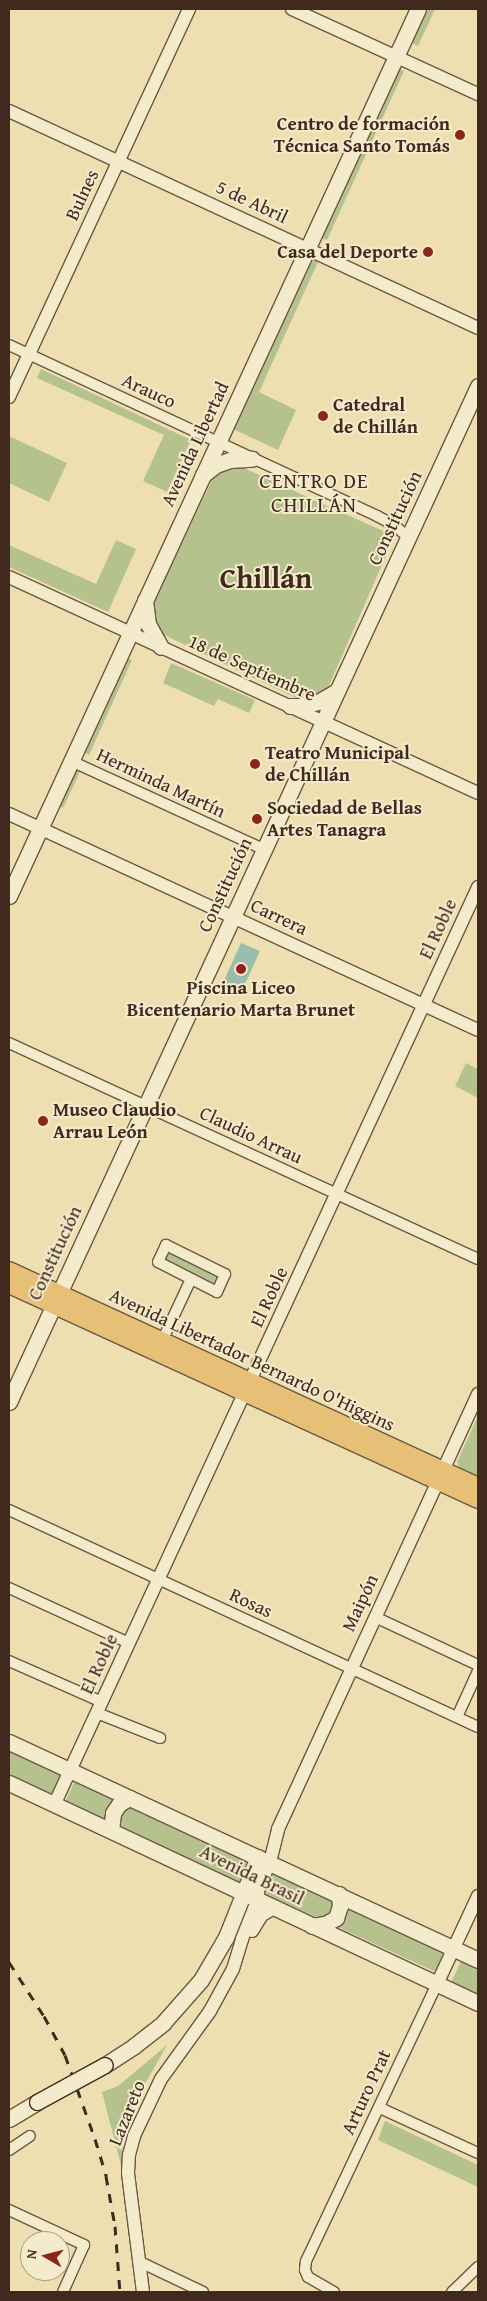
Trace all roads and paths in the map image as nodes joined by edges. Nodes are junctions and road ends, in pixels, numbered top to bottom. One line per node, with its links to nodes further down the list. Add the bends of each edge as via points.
1 (189, 9): 7 (street, Bulnes)
2 (292, 9): 4 (street)
3 (418, 9): 4 (main road, Avenida Libertad)
4 (396, 57): 5 (street); 8 (main road, Avenida Libertad)
5 (478, 94)
6 (9, 111): 7 (street, 5 de Abril)
7 (118, 161): 8 (street, 5 de Abril); 11 (street, Bulnes)
8 (308, 248): 9 (street, 5 de Abril); 14 (main road, Avenida Libertad)
9 (478, 328)
10 (9, 345): 11 (street, Arauco)
11 (29, 354): 13 (street, Bulnes); 14 (street, Arauco)
12 (478, 386): 17 (main road, Constitución)
13 (9, 397)
14 (218, 442): 15 (street, Arauco); 16 (main road, Avenida Libertad)
15 (252, 459): 16 (main road, via 230,460 216,465); 17 (street, Arauco, via 388,521)
16 (202, 476): 19 (main road, Avenida Libertad)
17 (408, 537): 22 (main road, Constitución)
18 (9, 577): 20 (street, 18 de Septiembre)
19 (146, 599): 20 (main road, Avenida Libertad); 21 (main road, via 148,624)
20 (130, 633): 21 (street, 18 de Septiembre); 25 (main road, Avenida Libertad)
21 (161, 647): 23 (street, 18 de Septiembre)
22 (337, 691): 23 (main road, via 318,702); 24 (main road, Constitución)
23 (290, 706): 24 (street, 18 de Septiembre)
24 (323, 721): 26 (street, 18 de Septiembre); 29 (main road, Constitución)
25 (71, 760): 28 (main road, Avenida Libertad); 29 (street, Herminda Martín)
26 (478, 793)
27 (9, 814): 28 (street, Carrera)
28 (40, 828): 31 (main road, Avenida Libertad); 32 (street, Carrera)
29 (264, 849): 32 (main road, Constitución)
30 (478, 887): 33 (street, El Roble)
31 (9, 896)
32 (232, 917): 33 (street, Carrera); 36 (main road, Constitución)
33 (424, 1005): 34 (street, Carrera); 37 (street, El Roble)
34 (478, 1030)
35 (9, 1043): 36 (street, Claudio Arrau)
36 (145, 1106): 37 (street, Claudio Arrau); 42 (main road, Constitución)
37 (337, 1194): 38 (street, Claudio Arrau); 44 (street, El Roble)
38 (478, 1259)
39 (9, 1270): 42 (main road, Avenida Libertador Bernardo O'Higgins)
40 (191, 1279): 40 (street, via 217,1292 225,1274 166,1245 158,1262); 43 (street)
41 (9, 1285): 42 (main road, Avenida Libertador Bernardo O'Higgins)
42 (56, 1299): 43 (main road, Avenida Libertador Bernardo O'Higgins); 44 (main road, Avenida Libertador Bernardo O'Higgins); 46 (main road, Constitución)
43 (162, 1341): 44 (main road, Avenida Libertador Bernardo O'Higgins)
44 (247, 1387): 47 (main road, Avenida Libertador Bernardo O'Higgins); 51 (street, El Roble)
45 (478, 1394): 47 (street, Maipón)
46 (9, 1402)
47 (441, 1475): 48 (main road, Avenida Libertador Bernardo O'Higgins); 49 (main road, Avenida Libertador Bernardo O'Higgins); 53 (street, Maipón)
48 (478, 1486)
49 (478, 1500)
50 (9, 1510): 51 (street, Rosas)
51 (159, 1580): 54 (street, El Roble); 57 (street, Rosas)
52 (9, 1588): 54 (street)
53 (376, 1617): 56 (street); 57 (street, Maipón)
54 (129, 1643): 59 (street, El Roble)
55 (9, 1661): 59 (street)
56 (478, 1665)
57 (352, 1669): 60 (street, Rosas); 69 (street, Maipón)
58 (478, 1671): 60 (street)
59 (99, 1708): 62 (street); 64 (street, El Roble)
60 (457, 1717): 61 (street, Rosas)
61 (478, 1727)
62 (160, 1738)
63 (9, 1742): 64 (main road, Avenida Brasil)
64 (70, 1770): 66 (main road, Avenida Brasil); 67 (street, El Roble)
65 (9, 1783): 67 (main road, Avenida Brasil)
66 (129, 1798): 68 (main road, via 113,1813); 69 (main road, Avenida Brasil)
67 (55, 1803): 68 (main road, Avenida Brasil)
68 (111, 1830): 72 (main road, Avenida Brasil)
69 (264, 1859): 70 (main road, Avenida Brasil); 72 (main road, Maipón)
70 (338, 1894): 74 (main road, via 340,1906 336,1918); 75 (main road, Avenida Brasil)
71 (478, 1896): 75 (street, Arturo Prat)
72 (251, 1897): 73 (main road, Avenida Brasil); 77 (street, Lazareto); 81 (main road, Maipón, bridge, via 190,1994 148,2036 105,2065)
73 (274, 1908): 74 (main road, Avenida Brasil); 77 (street, Lazareto, via 259,1918 244,1953)
74 (312, 1926): 78 (main road, Avenida Brasil)
75 (454, 1949): 76 (main road, Avenida Brasil); 78 (street, Arturo Prat)
76 (478, 1960)
77 (233, 1969): 86 (street, Lazareto, via 210,2011 161,2079 134,2136 128,2173)
78 (438, 1984): 79 (main road, Avenida Brasil); 80 (street, Arturo Prat)
79 (478, 2003)
80 (380, 2108): 84 (street); 92 (street, Arturo Prat, via 305,2266 311,2279)
81 (9, 2119)
82 (30, 2136): 83 (street)
83 (9, 2150)
84 (478, 2153)
85 (9, 2210): 89 (street, via 84,2245)
86 (140, 2262): 90 (street, Lazareto); 91 (street)
87 (478, 2267): 88 (street)
88 (462, 2287): 93 (street)
89 (63, 2292)
90 (143, 2292)
91 (203, 2292)
92 (334, 2292)
93 (452, 2292)

